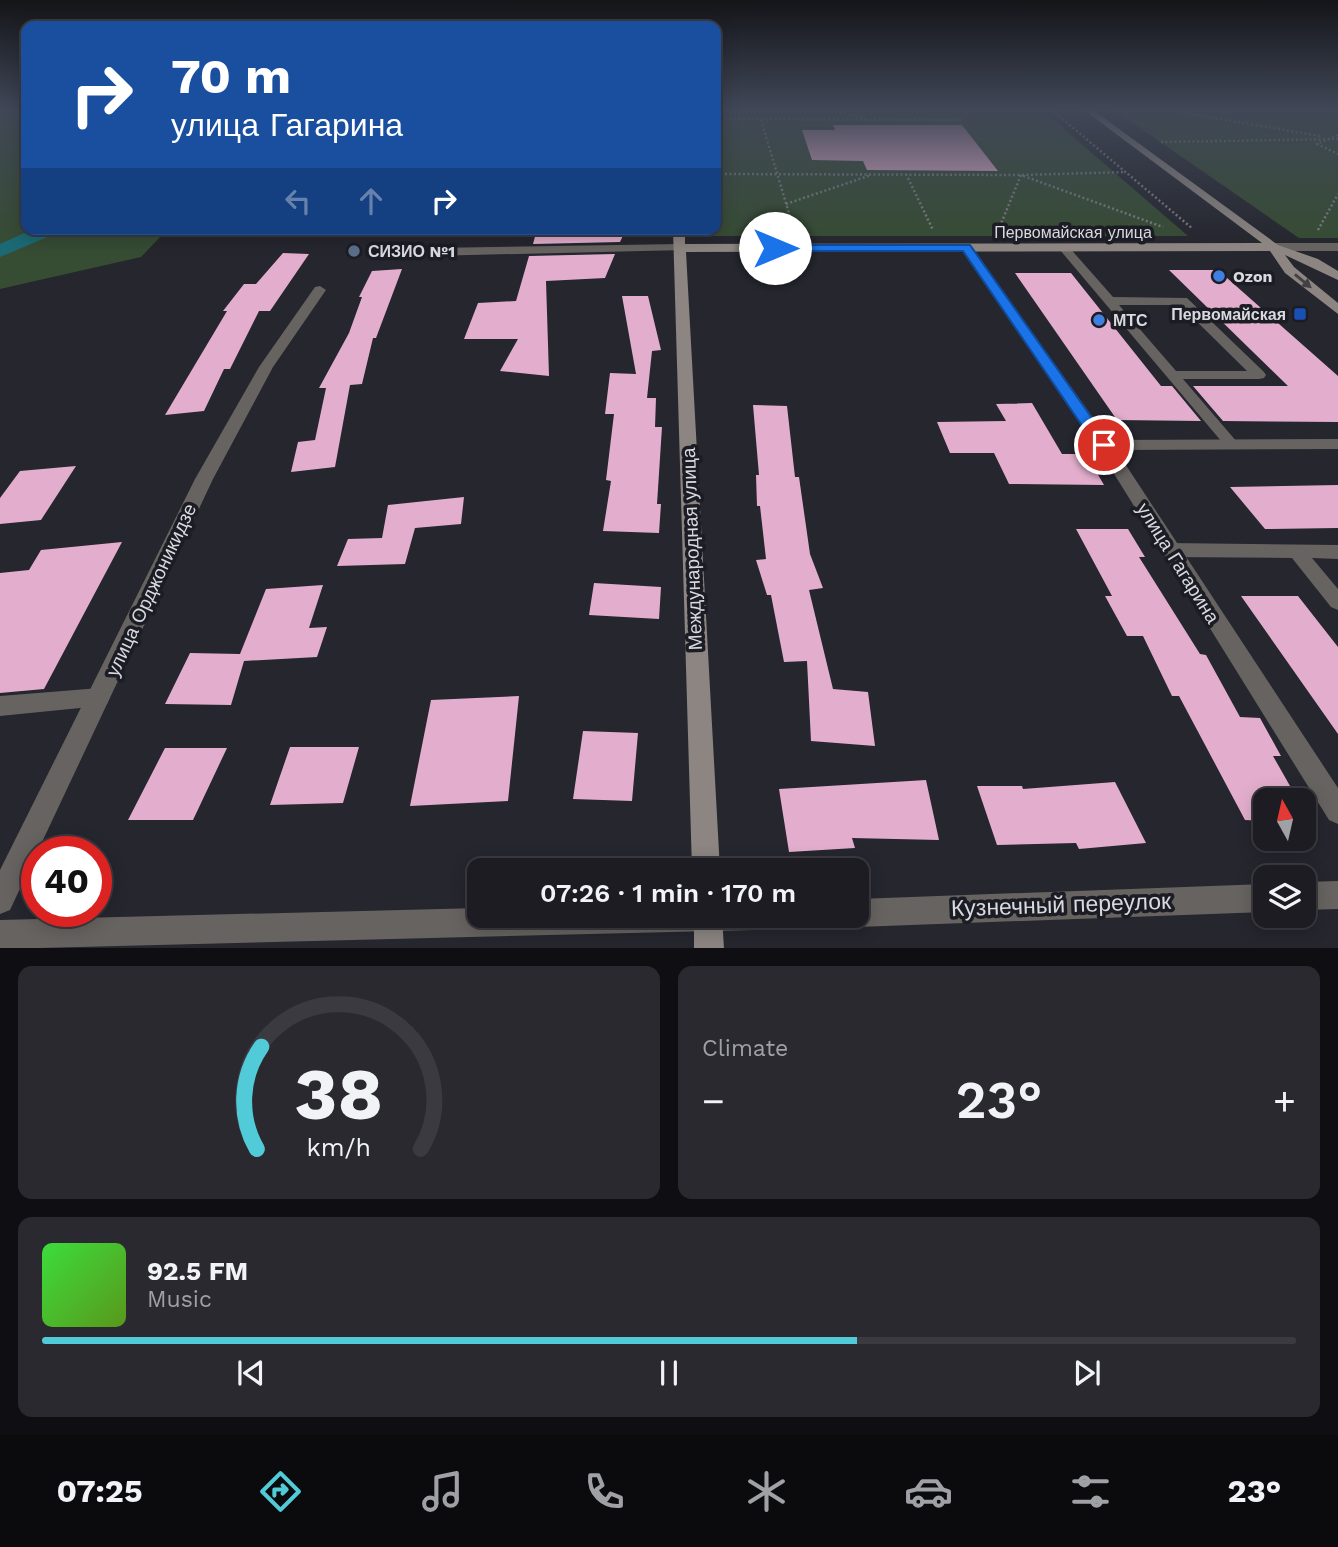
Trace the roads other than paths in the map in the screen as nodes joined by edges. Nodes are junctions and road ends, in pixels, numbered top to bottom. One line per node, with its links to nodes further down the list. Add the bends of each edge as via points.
1 (1149, 154): 3 (main road)
2 (679, 238): 5 (main road, Первомайская улица, via 799,248); 7 (street, Первомайская улица); 23 (main road, Международная улица)
3 (1275, 247): 4 (street, Первомайская улица); 6 (main road, Первомайская улица); 8 (main road); 11 (main road, one-way to 11, via 1289,270)
4 (1338, 247)
5 (966, 248): 6 (main road, Первомайская улица); 14 (street, улица Гагарина)
6 (1064, 248): 10 (lane)
7 (430, 252)
8 (1338, 276)
9 (320, 290): 20 (street, улица Орджоникидзе, via 266,367 204,479)
10 (1109, 301): 12 (lane); 12 (lane, via 1183,301 1259,375)
11 (1338, 310)
12 (1172, 375): 15 (lane)
13 (1338, 444): 15 (street)
14 (1104, 445): 15 (street); 16 (street, улица Гагарина)
15 (1232, 445)
16 (1169, 550): 17 (lane); 22 (street, улица Гагарина)
17 (1297, 552): 18 (lane); 19 (lane)
18 (1338, 552)
19 (1338, 601)
20 (100, 697): 21 (lane); 27 (street, улица Орджоникидзе)
21 (0, 706)
22 (1338, 811)
23 (705, 858)
24 (1338, 895): 25 (street)
25 (1316, 896)
26 (1253, 898): 28 (street, Кузнечный переулок)
27 (0, 900)
28 (869, 913)
29 (467, 923): 31 (street)
30 (708, 928): 32 (main road)
31 (0, 935)
32 (709, 948)

